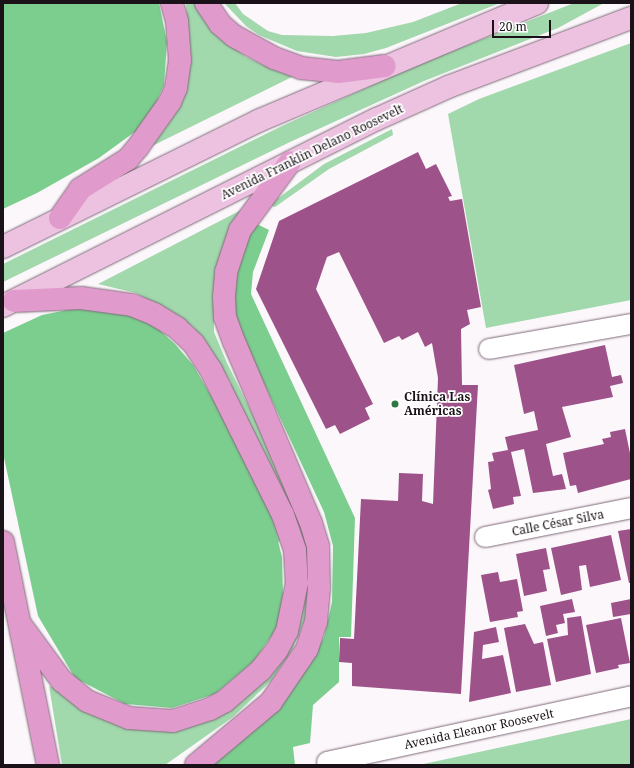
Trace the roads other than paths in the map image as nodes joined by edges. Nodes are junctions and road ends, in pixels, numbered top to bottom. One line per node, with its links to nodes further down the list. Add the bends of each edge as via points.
1 (172, 3): 7 (highway, via 177,21 180,61 176,88 170,102 128,159 80,189)
2 (206, 3): 5 (highway, via 220,24 234,36 274,58 301,68 338,72)
3 (537, 3): 5 (main road)
4 (631, 18): 6 (main road, Avenida Franklin Delano Roosevelt, via 448,87)
5 (385, 66): 7 (main road, via 258,122)
6 (290, 162): 9 (main road, Avenida Franklin Delano Roosevelt); 19 (highway, via 240,230 226,272 225,318 313,529 318,546 320,588 316,622 307,649 271,702)
7 (60, 218): 8 (main road)
8 (3, 247)
9 (8, 303): 15 (highway, via 81,298 132,305 154,314 188,339 211,370 282,516 293,544 297,566 296,598 287,631 277,650 261,670 225,701 210,709 173,721 129,718 87,701 62,681)
10 (630, 327): 11 (street)
11 (489, 349)
12 (631, 508): 13 (street, Calle César Silva)
13 (485, 538)
14 (3, 542): 15 (highway)
15 (20, 624): 18 (highway)
16 (631, 696): 17 (street, Avenida Eleanor Roosevelt)
17 (327, 762)
18 (48, 765)
19 (196, 765)

